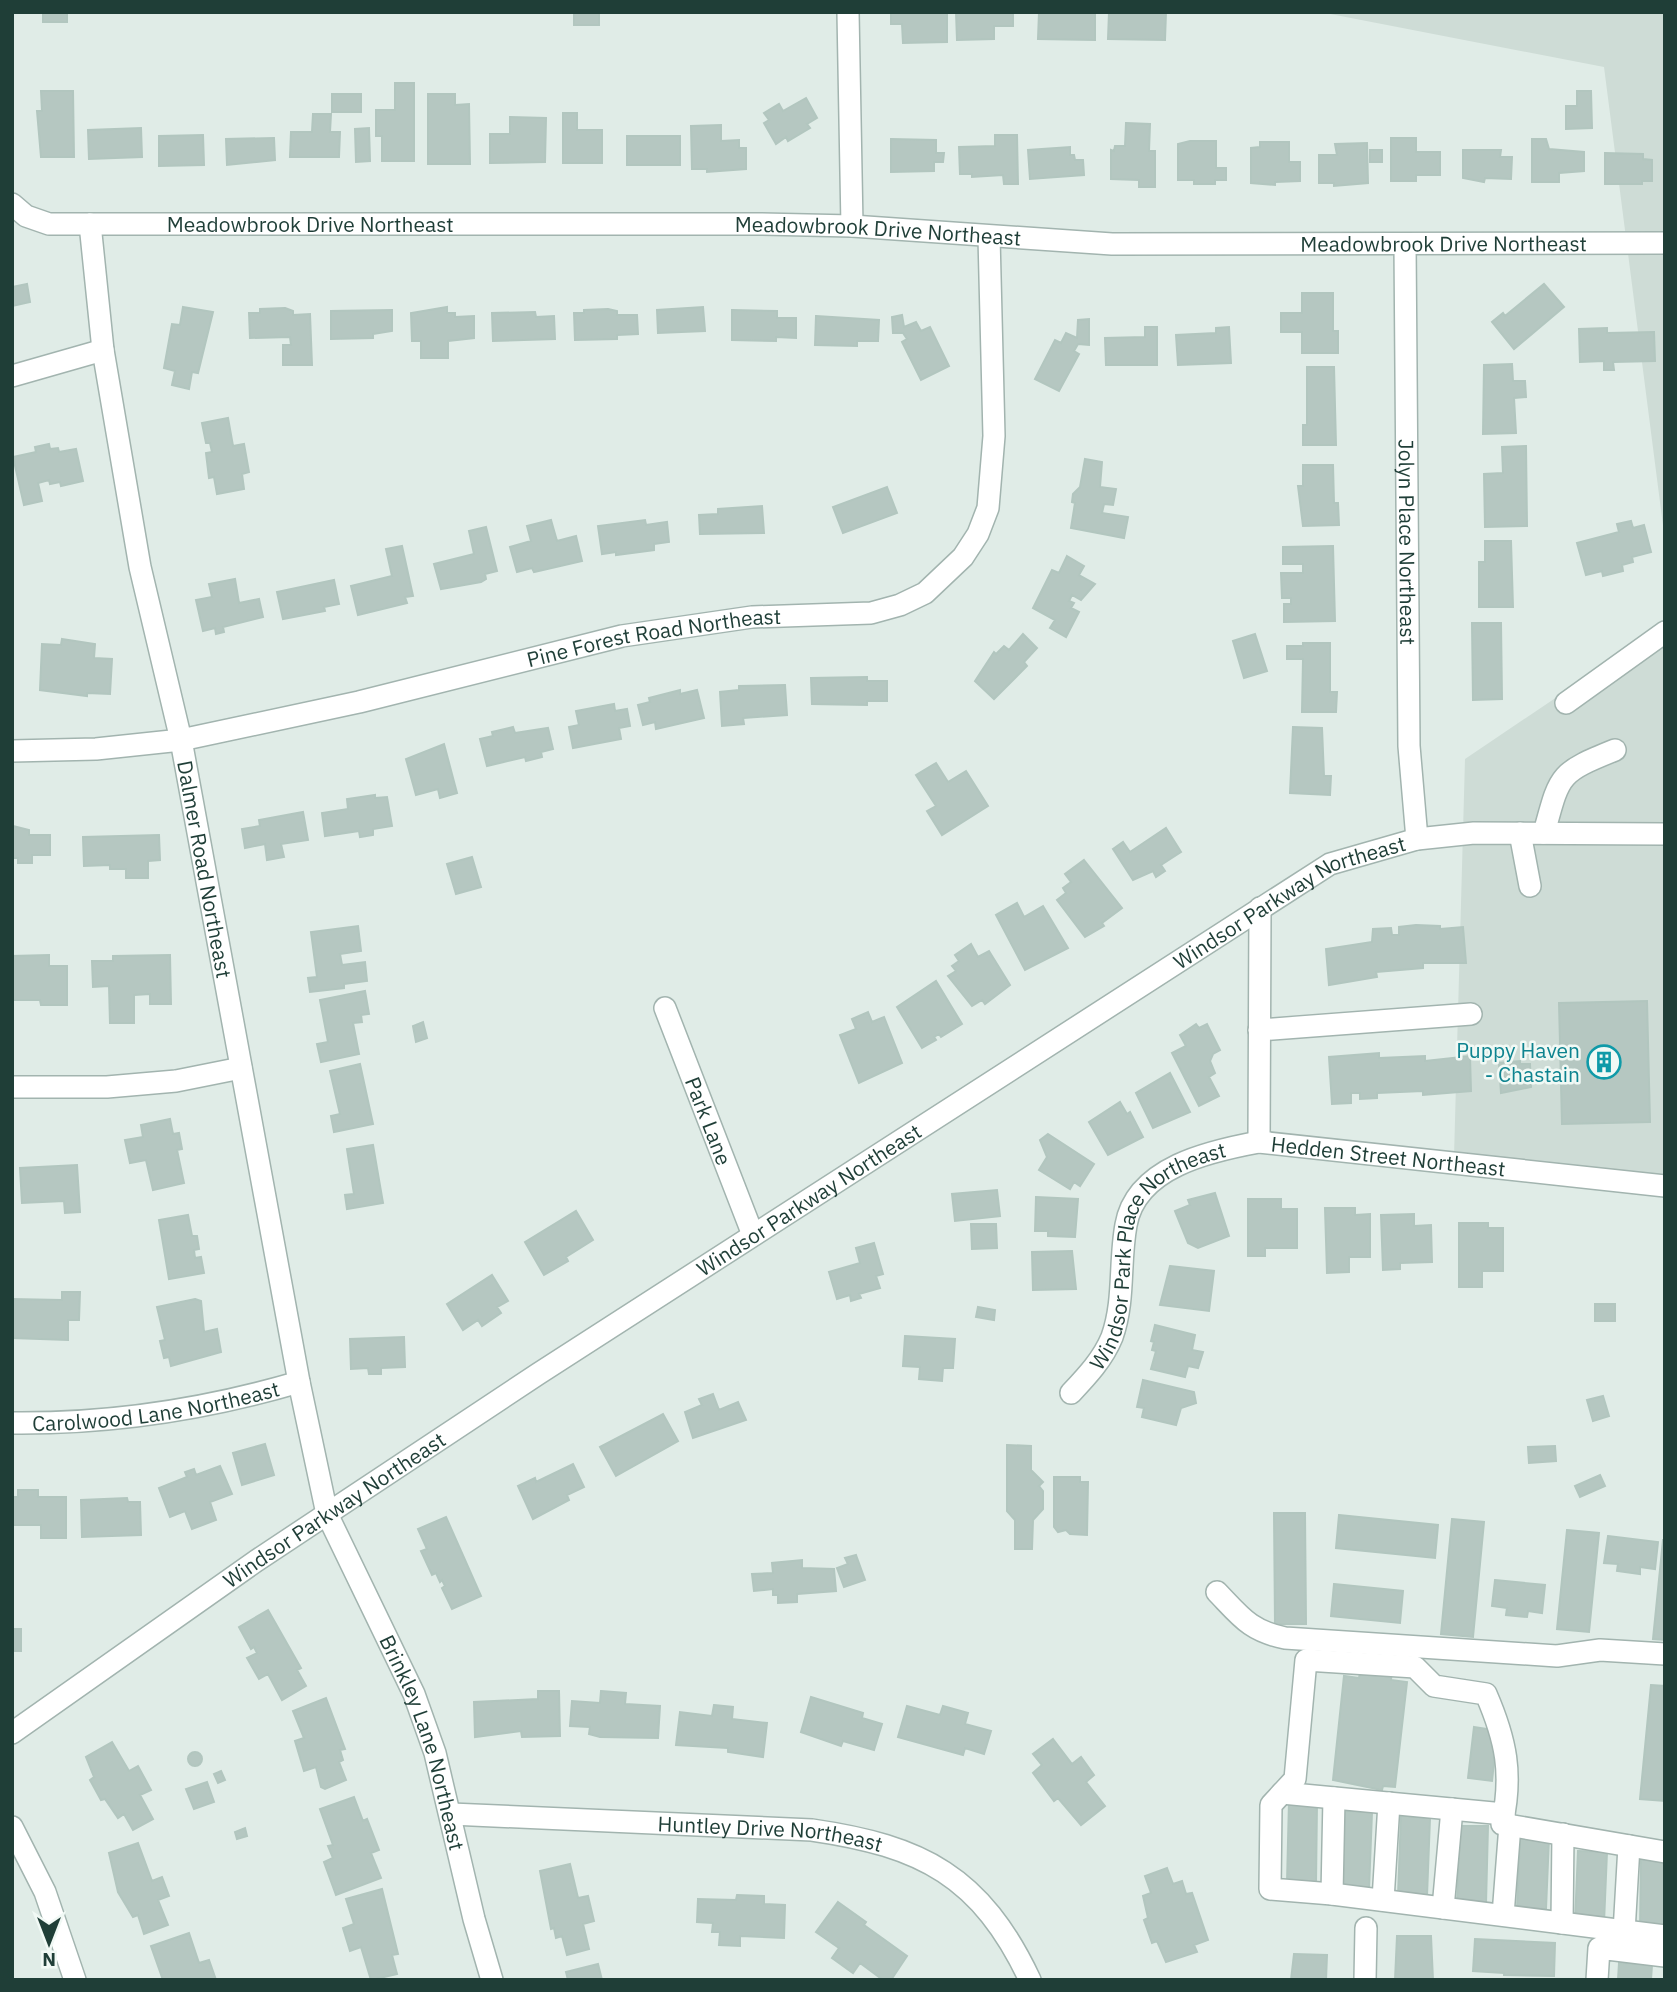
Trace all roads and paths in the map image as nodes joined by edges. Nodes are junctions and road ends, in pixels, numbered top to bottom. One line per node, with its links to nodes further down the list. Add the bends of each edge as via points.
1 (848, 12): 4 (street)
2 (12, 204): 3 (street, Meadowbrook Drive Northeast, via 26,216 49,224)
3 (90, 224): 4 (street, Meadowbrook Drive Northeast); 8 (street, Dalmer Road Northeast)
4 (852, 226): 5 (street, Meadowbrook Drive Northeast)
5 (989, 237): 7 (street, Meadowbrook Drive Northeast, via 1112,244); 12 (street, Pine Forest Road Northeast, via 993,436 988,508 963,557 925,593 871,613 752,617 622,636 359,702)
6 (1665, 243): 7 (street, Meadowbrook Drive Northeast)
7 (1405, 244): 18 (street, Jolyn Place Northeast, via 1409,746)
8 (103, 350): 9 (street); 12 (street, Dalmer Road Northeast, via 143,580)
9 (12, 376)
10 (1665, 632): 11 (street)
11 (1566, 703)
12 (181, 740): 14 (street, Pine Forest Road Northeast); 24 (street, Dalmer Road Northeast)
13 (1615, 750): 16 (street, via 1573,766 1556,788)
14 (12, 751)
15 (1520, 833): 16 (street, Windsor Parkway Northeast); 18 (street, Windsor Parkway Northeast); 19 (street)
16 (1544, 833): 17 (street, Windsor Parkway Northeast)
17 (1665, 834)
18 (1417, 839): 20 (street, Windsor Parkway Northeast, via 1330,864)
19 (1530, 886)
20 (1260, 908): 23 (street, Hedden Street Northeast); 28 (street, Windsor Parkway Northeast)
21 (664, 1008): 28 (street, Park Lane)
22 (1471, 1014): 23 (street)
23 (1259, 1030): 26 (street, Hedden Street Northeast)
24 (241, 1068): 25 (street, via 176,1082); 29 (street, Dalmer Road Northeast)
25 (12, 1087)
26 (1259, 1142): 27 (street, Hedden Street Northeast); 30 (street, Windsor Park Place Northeast, via 1190,1159 1140,1194 1126,1225 1123,1289 1111,1338 1095,1368)
27 (1665, 1186)
28 (753, 1235): 32 (street, Windsor Parkway Northeast)
29 (299, 1382): 31 (street, Carolwood Lane Northeast, via 205,1407 136,1419); 32 (street, Dalmer Road Northeast)
30 (1071, 1393)
31 (12, 1423)
32 (327, 1514): 35 (street, Windsor Parkway Northeast); 40 (street, Brinkley Lane Northeast, via 414,1694)
33 (1217, 1592): 34 (street, via 1249,1626 1285,1638 1557,1657 1600,1650)
34 (1665, 1654)
35 (12, 1733)
36 (1282, 1793): 37 (street); 41 (street, via 1295,1779 1306,1660 1415,1667 1434,1686 1486,1694 1502,1732 1510,1784); 46 (street, via 1271,1805 1270,1889)
37 (1334, 1798): 38 (street); 46 (street)
38 (1389, 1803): 39 (street); 47 (street)
39 (1452, 1809): 41 (street); 48 (street)
40 (451, 1814): 56 (street, Brinkley Lane Northeast); 57 (street, Huntley Drive Northeast, via 812,1830 897,1847 930,1861 973,1896 1010,1938)
41 (1507, 1820): 43 (street); 49 (street)
42 (12, 1827): 55 (street, via 45,1892)
43 (1563, 1834): 44 (street); 50 (street)
44 (1629, 1846): 45 (street); 52 (street)
45 (1665, 1852)
46 (1332, 1894): 47 (street)
47 (1383, 1900): 48 (street)
48 (1443, 1908): 49 (street)
49 (1503, 1915): 50 (street)
50 (1562, 1923): 52 (street)
51 (1366, 1927): 58 (street)
52 (1624, 1932): 53 (street)
53 (1665, 1936)
54 (1665, 1956): 59 (street, via 1600,1948)
55 (75, 1980)
56 (492, 1980)
57 (1030, 1980)
58 (1364, 1980)
59 (1597, 1980)

